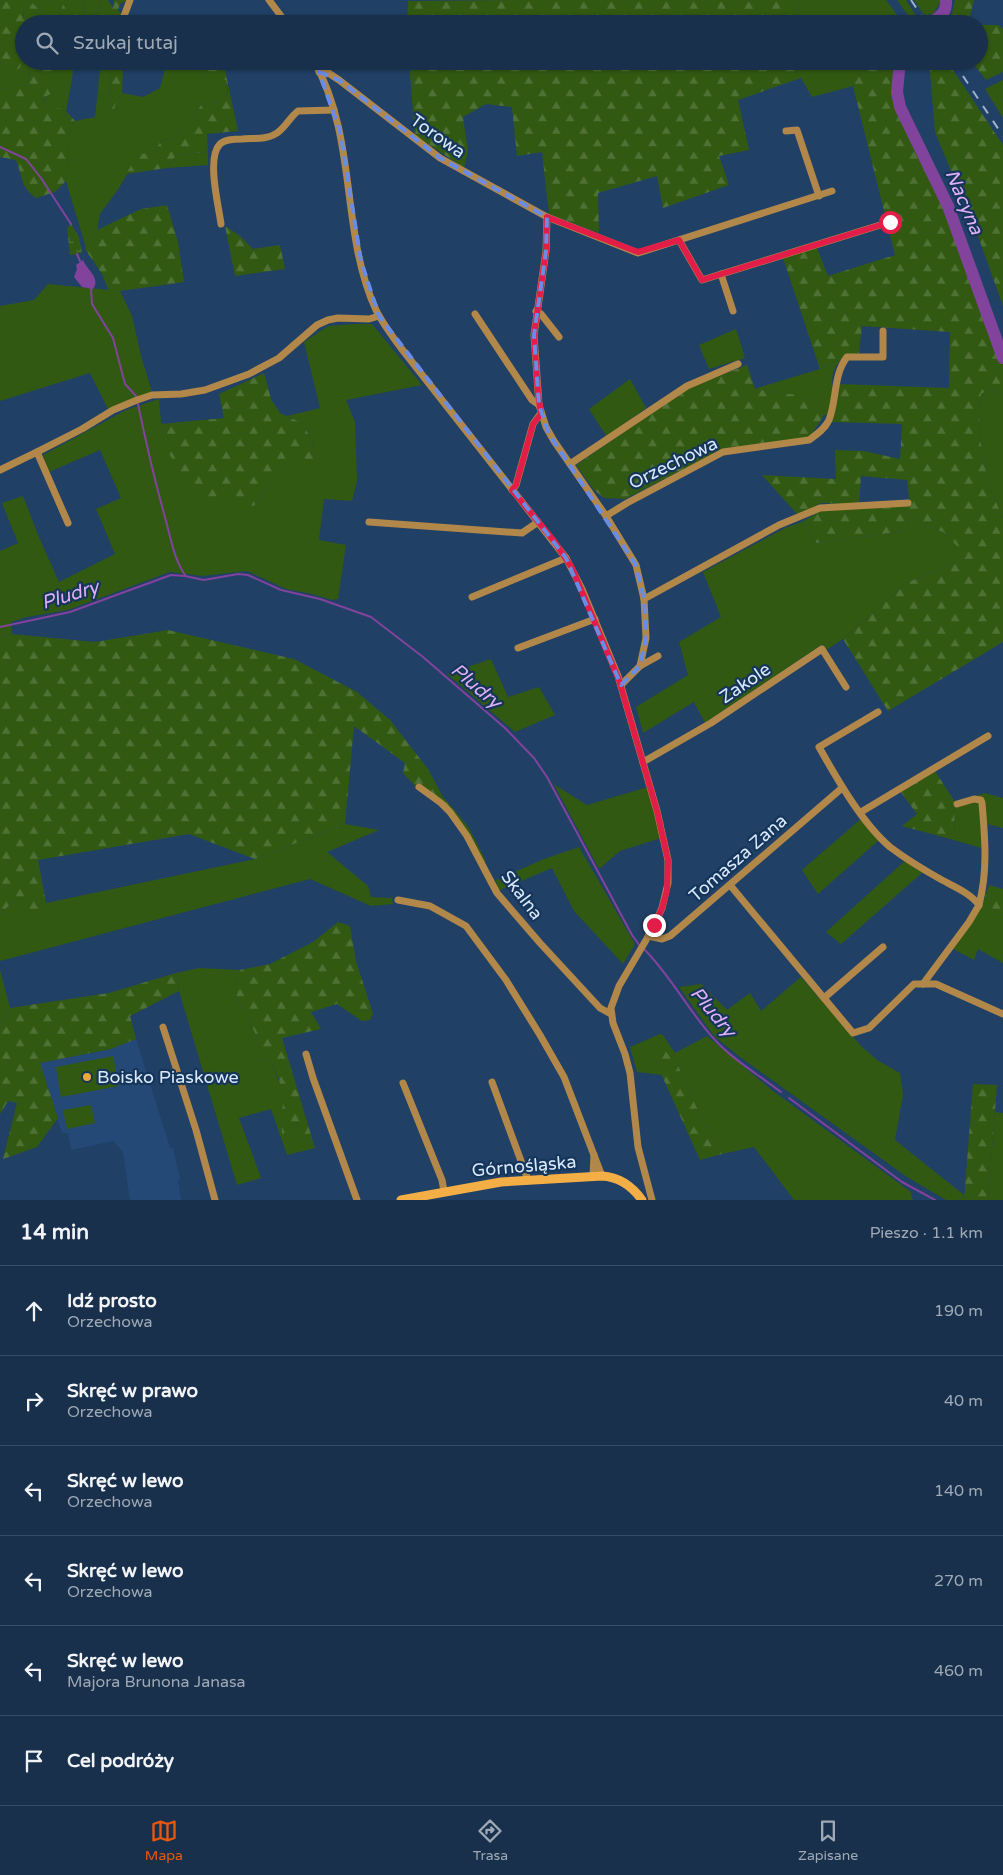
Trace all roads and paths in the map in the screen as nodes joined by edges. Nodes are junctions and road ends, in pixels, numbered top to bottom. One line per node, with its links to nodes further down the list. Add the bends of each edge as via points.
1 (130, 0): 3 (street)
2 (268, 0): 4 (street)
3 (124, 15)
4 (280, 15)
5 (319, 72): 6 (street); 10 (street, Torowa, via 327,72 339,80 440,158)
6 (334, 110): 12 (street, via 298,111 272,136 234,139 219,145 214,170); 18 (street, via 343,143 360,261)
7 (786, 131): 9 (street, via 797,130)
8 (832, 191): 9 (street)
9 (819, 196): 13 (street)
10 (547, 217): 13 (street, via 638,252); 15 (street, via 546,251)
11 (890, 222): 14 (street)
12 (221, 224)
13 (679, 240): 14 (street, via 702,280)
14 (721, 274): 16 (street)
15 (536, 311): 20 (street); 22 (street, via 534,335)
16 (733, 311)
17 (475, 314): 22 (street)
18 (379, 316): 24 (street, via 322,322 279,358 249,374 205,390 152,395 137,400); 27 (street)
19 (883, 331): 29 (street, Orzechowa, via 883,358 847,357 840,366 828,422 809,440 723,452)
20 (559, 337)
21 (738, 364): 25 (street, via 687,386)
22 (539, 406): 23 (street)
23 (541, 414): 25 (street, via 549,434); 27 (street, via 533,424)
24 (37, 452): 26 (street); 32 (street)
25 (570, 464): 29 (street)
26 (0, 470)
27 (512, 490): 31 (street)
28 (908, 503): 35 (street, via 820,508 779,525)
29 (606, 516): 35 (street, via 636,566)
30 (370, 522): 31 (street, via 522,532)
31 (538, 522): 33 (street)
32 (68, 523)
33 (566, 558): 34 (street); 36 (street)
34 (472, 596)
35 (644, 599): 39 (street, via 646,638)
36 (595, 619): 37 (street); 40 (street)
37 (518, 648)
38 (658, 656): 39 (street)
39 (640, 666): 40 (street)
40 (621, 685): 44 (street)
41 (846, 687): 44 (street, Zakole, via 822,649 711,723)
42 (878, 712): 46 (street, via 819,748)
43 (988, 736): 48 (street)
44 (643, 762): 52 (street, via 669,869 664,902)
45 (419, 787): 56 (street, Skalna, via 442,803 458,822 497,893 600,1008)
46 (842, 788): 48 (street); 49 (street, Tomasza Zana)
47 (957, 804): 51 (street, via 974,799 982,803 986,862)
48 (861, 812): 51 (street, via 891,847 974,898)
49 (730, 885): 52 (street, Tomasza Zana, via 670,936); 55 (street)
50 (398, 900): 62 (street, via 430,906 466,926 506,980 564,1077 594,1155)
51 (979, 905): 54 (street)
52 (647, 938): 56 (street, via 613,997)
53 (883, 947): 55 (street)
54 (923, 984): 55 (street, via 914,984 869,1028 853,1033); 57 (street, via 936,984)
55 (824, 998)
56 (611, 1014): 69 (street, via 630,1073 638,1147)
57 (1003, 1014)
58 (163, 1027): 65 (street)
59 (306, 1054): 66 (street)
60 (492, 1082): 63 (street)
61 (403, 1083): 64 (street)
62 (597, 1176): 63 (street, Górnośląska); 68 (street, Górnośląska, via 626,1183)
63 (528, 1180): 64 (street, Górnośląska)
64 (444, 1191): 67 (street, Górnośląska)
65 (215, 1200)
66 (357, 1200)
67 (401, 1200)
68 (642, 1200)
69 (652, 1200)

